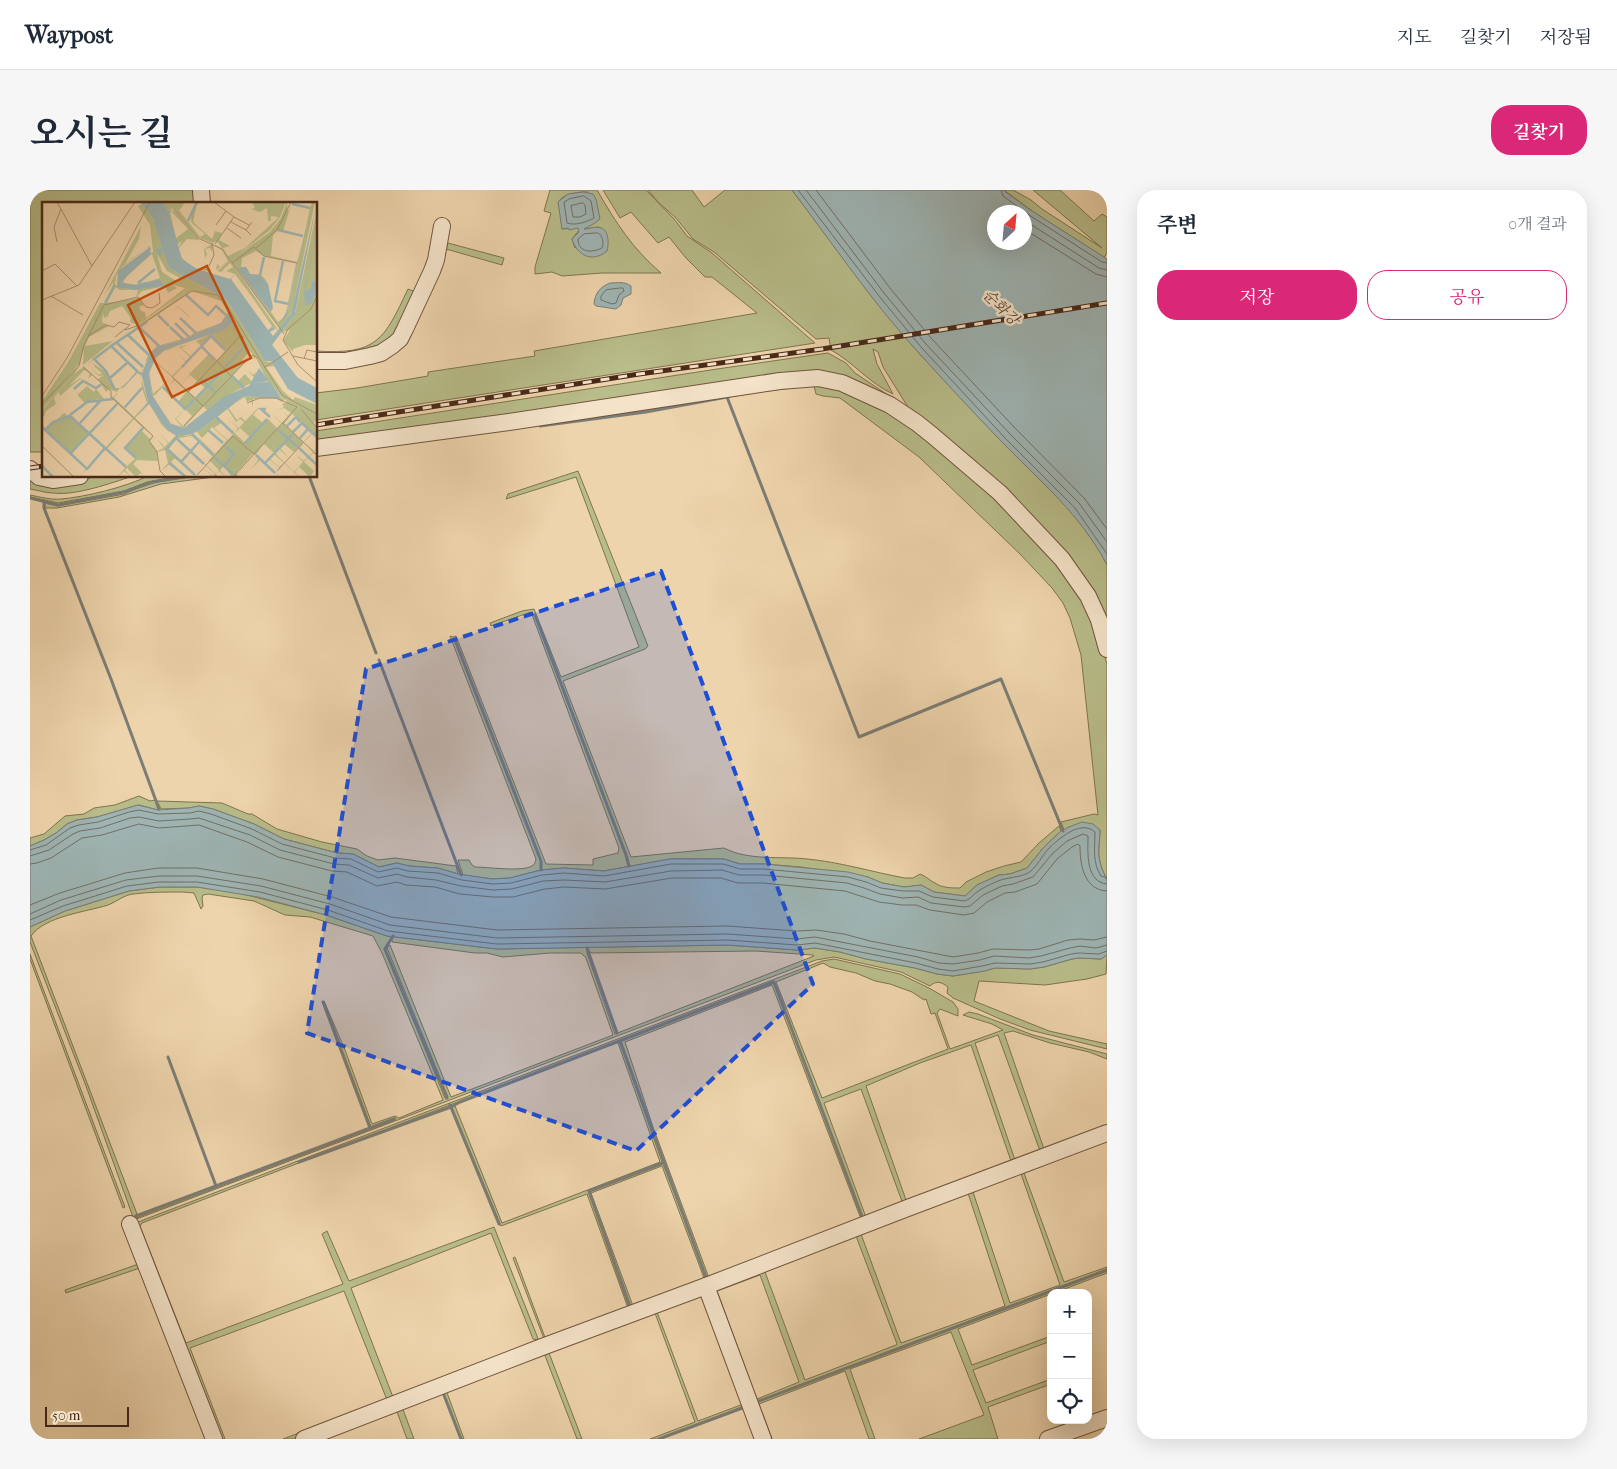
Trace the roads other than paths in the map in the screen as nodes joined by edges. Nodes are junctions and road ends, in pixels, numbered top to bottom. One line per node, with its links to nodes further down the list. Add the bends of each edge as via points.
1 (442, 226): 2 (street, via 432,271 394,345 370,356)
2 (318, 361)
3 (318, 448): 8 (street, via 780,381 833,380 874,397 917,423 1013,506 1081,583)
4 (30, 469): 5 (street)
5 (42, 478)
6 (44, 478): 7 (street)
7 (66, 478)
8 (1107, 649)
9 (1107, 1133): 11 (street)
10 (130, 1224): 13 (street)
11 (706, 1286): 14 (street); 15 (street)
12 (1107, 1418): 16 (street)
13 (214, 1439)
14 (304, 1439)
15 (764, 1439)
16 (1048, 1439)

